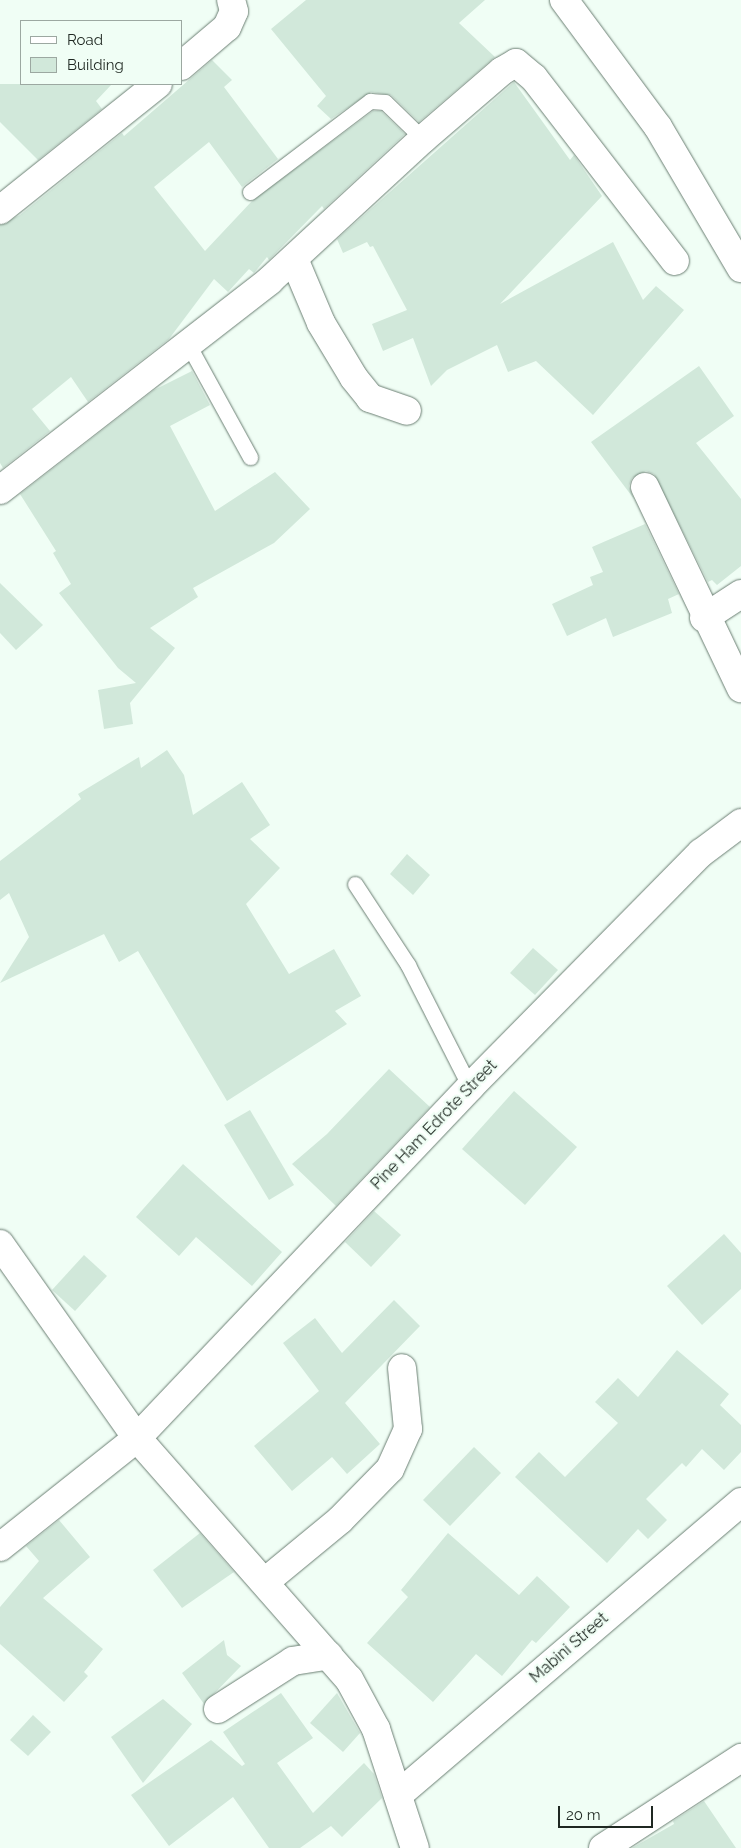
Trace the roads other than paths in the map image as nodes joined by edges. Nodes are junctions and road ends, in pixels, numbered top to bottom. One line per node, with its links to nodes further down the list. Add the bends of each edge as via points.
1 (231, 0): 3 (street, via 234,11 227,27)
2 (564, 0): 10 (street, via 658,127)
3 (182, 65)
4 (157, 85): 7 (street)
5 (423, 138): 6 (lane, via 384,102 370,101); 8 (street); 9 (street, via 502,71 516,63 534,78)
6 (250, 192)
7 (0, 210)
8 (294, 260): 11 (street); 12 (street, via 322,323 354,378 370,398)
9 (675, 261)
10 (741, 268)
11 (189, 346): 13 (lane); 15 (street)
12 (407, 411)
13 (250, 457)
14 (645, 488): 17 (street)
15 (0, 490)
16 (741, 594): 17 (street)
17 (704, 618): 18 (street)
18 (741, 688)
19 (741, 823): 21 (street, Pine Ham Edrote Street, via 701,853)
20 (355, 884): 21 (lane, via 408,965)
21 (470, 1087): 24 (street, Pine Ham Edrote Street)
22 (0, 1244): 24 (street)
23 (402, 1368): 27 (street, via 408,1429 390,1469 340,1520)
24 (137, 1438): 26 (street, Pine Ham Edrote Street); 27 (street)
25 (741, 1502): 31 (street, Mabini Street)
26 (0, 1547)
27 (266, 1582): 28 (street)
28 (329, 1656): 29 (street, via 293,1661); 31 (street, via 364,1703)
29 (218, 1709)
30 (741, 1758): 33 (street)
31 (398, 1795): 32 (street)
32 (415, 1848)
33 (603, 1848)

